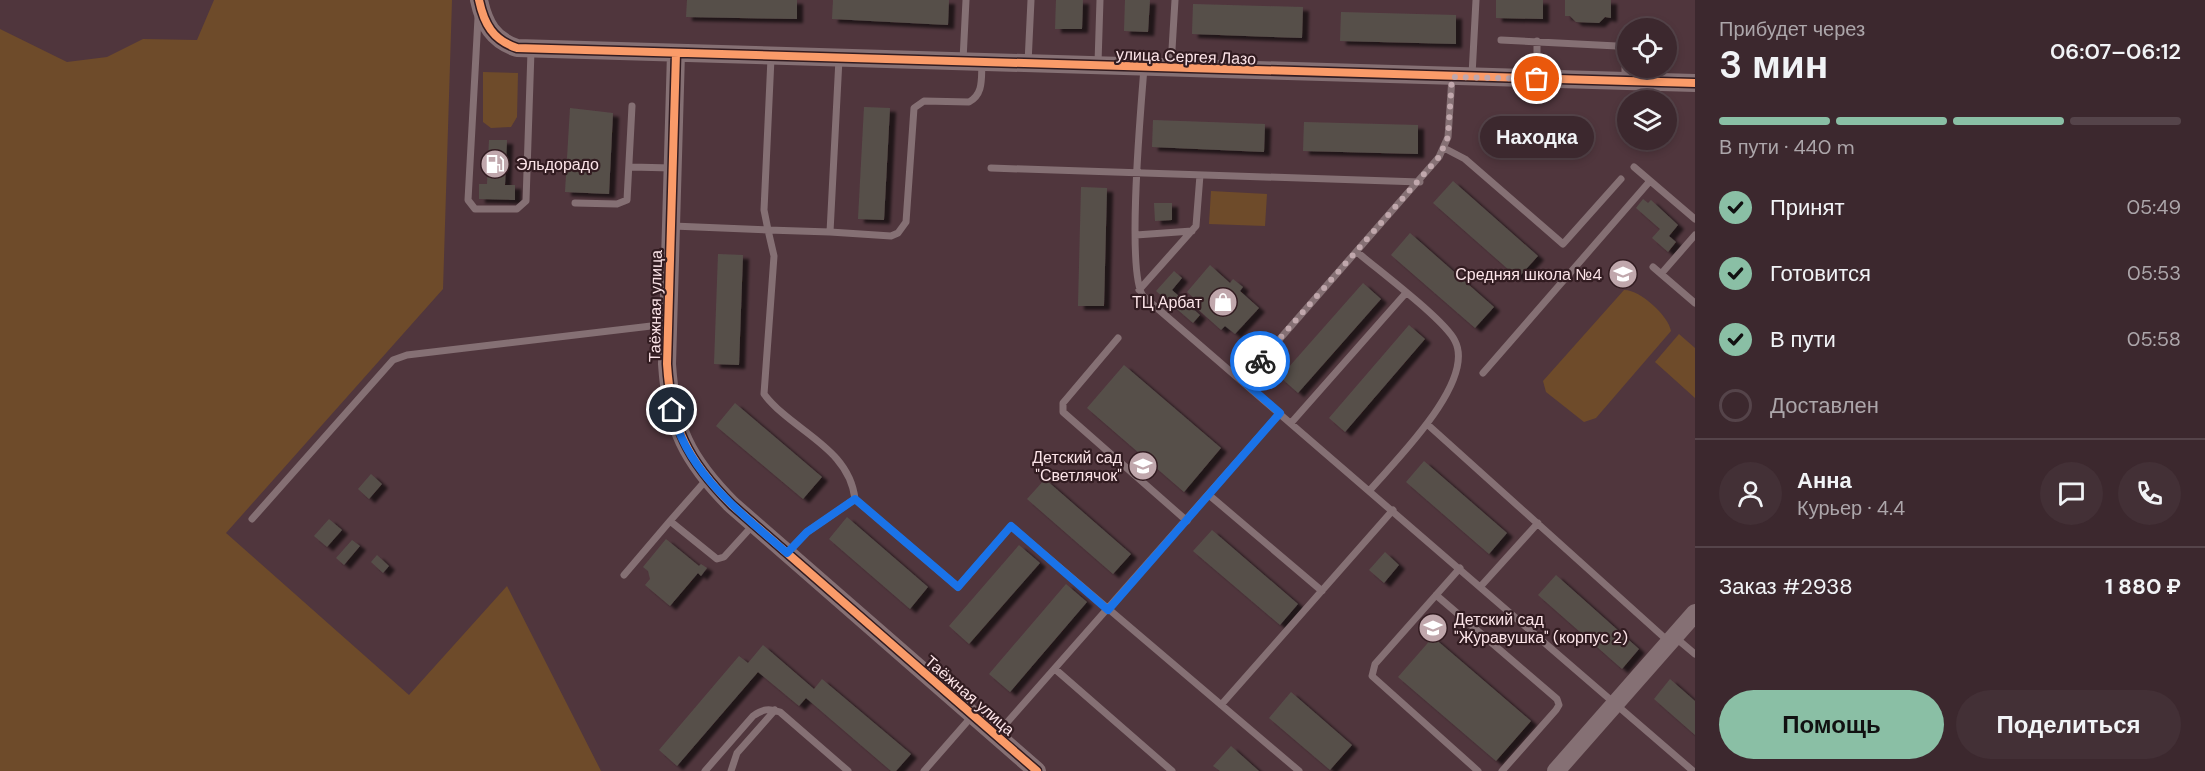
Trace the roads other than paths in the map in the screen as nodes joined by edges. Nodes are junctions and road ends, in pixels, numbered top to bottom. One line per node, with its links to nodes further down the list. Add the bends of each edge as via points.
1 (479, 0): 9 (street, via 492,33 507,45); 9 (lane, via 468,200 475,209 517,210 526,201)
2 (966, 0): 13 (lane)
3 (1031, 0): 15 (lane)
4 (1100, 0): 16 (lane)
5 (1175, 0): 18 (lane)
6 (1476, 0): 20 (lane)
7 (1501, 40): 8 (lane)
8 (1537, 41): 21 (lane); 22 (lane, via 1617,46 1625,54)
9 (531, 49): 10 (street)
10 (676, 53): 11 (street, улица Сергея Лазо); 28 (street, Таёжная улица)
11 (771, 57): 12 (street, улица Сергея Лазо); 38 (lane, via 764,210)
12 (839, 59): 13 (street, улица Сергея Лазо); 40 (lane)
13 (963, 63): 14 (street, улица Сергея Лазо)
14 (982, 63): 15 (street, улица Сергея Лазо); 40 (lane, via 981,88 975,99 924,101 914,108 903,229 891,236)
15 (1028, 65): 16 (street, улица Сергея Лазо)
16 (1098, 66): 17 (street, улица Сергея Лазо)
17 (1144, 68): 18 (street, улица Сергея Лазо); 30 (lane)
18 (1171, 69): 19 (street, улица Сергея Лазо)
19 (1452, 77): 20 (street, улица Сергея Лазо); 25 (lane)
20 (1472, 77): 21 (street, улица Сергея Лазо)
21 (1537, 79): 22 (street, улица Сергея Лазо)
22 (1625, 81): 23 (street, улица Сергея Лазо)
23 (1695, 82)
24 (632, 106): 26 (lane)
25 (1444, 148): 32 (lane, via 1465,159 1563,244); 34 (lane)
26 (631, 167): 28 (lane); 35 (lane, via 629,194 622,204)
27 (1634, 167): 33 (lane)
28 (672, 168): 37 (street, Таёжная улица)
29 (991, 168): 30 (lane)
30 (1137, 173): 31 (lane); 41 (lane)
31 (1200, 175): 34 (lane); 39 (lane, via 1199,219)
32 (1621, 179)
33 (1650, 181): 36 (lane); 51 (lane)
34 (1420, 182): 43 (lane)
35 (575, 203)
36 (1695, 219)
37 (671, 226): 38 (lane); 49 (street, Таёжная улица)
38 (768, 230): 40 (lane); 59 (lane, via 774,256 765,394 845,465)
39 (1192, 231): 41 (lane); 46 (lane)
40 (830, 232)
41 (1136, 235): 46 (lane)
42 (1695, 235): 45 (lane)
43 (1357, 252): 47 (lane); 52 (lane)
44 (1653, 267): 45 (lane)
45 (1661, 274): 48 (lane)
46 (1139, 290): 52 (lane)
47 (1405, 294): 54 (lane); 55 (lane, via 1449,332 1459,350 1456,371 1444,399)
48 (1695, 303)
49 (668, 324): 56 (street, Таёжная улица, via 669,396 675,424 684,446); 61 (lane, via 407,355 393,360)
50 (1118, 338): 63 (lane, via 1063,403 1063,412)
51 (1483, 373)
52 (1243, 381): 53 (lane)
53 (1280, 413): 54 (lane); 58 (lane)
54 (1291, 423): 57 (lane)
55 (1427, 424): 57 (lane); 64 (lane)
56 (707, 479): 62 (lane); 65 (street, Таёжная улица)
57 (1370, 490): 60 (lane)
58 (1209, 495): 63 (lane); 70 (lane)
59 (855, 499): 66 (lane, via 807,532); 72 (lane, via 958,587 1011,526)
60 (1393, 510): 67 (lane); 70 (lane)
61 (252, 519)
62 (670, 521): 65 (lane, via 717,559 724,557); 68 (lane)
63 (1187, 521): 72 (lane)
64 (1538, 523): 69 (lane); 74 (lane)
65 (754, 524): 66 (street, Таёжная улица)
66 (787, 553): 80 (street, Таёжная улица)
67 (1461, 568): 69 (lane); 71 (lane)
68 (624, 575)
69 (1481, 586): 77 (lane)
70 (1322, 591): 78 (lane)
71 (1436, 595): 89 (lane, via 1375,664 1372,676); 90 (lane, via 1557,699 1556,710)
72 (1108, 610): 76 (lane); 78 (lane)
73 (1695, 614): 74 (street)
74 (1672, 640): 75 (lane); 77 (street)
75 (1695, 654)
76 (1055, 669): 81 (lane); 87 (lane)
77 (1616, 704): 91 (street); 92 (lane)
78 (1221, 705): 88 (lane)
79 (775, 710): 82 (lane, via 762,710 753,716); 83 (lane, via 737,753); 84 (lane)
80 (973, 715): 81 (street, Таёжная улица); 85 (lane)
81 (996, 735): 86 (street, Таёжная улица)
82 (705, 771)
83 (731, 771)
84 (848, 771)
85 (924, 771)
86 (1037, 771)
87 (1172, 771)
88 (1299, 771)
89 (1478, 771)
90 (1502, 771)
91 (1556, 771)
92 (1693, 771)

